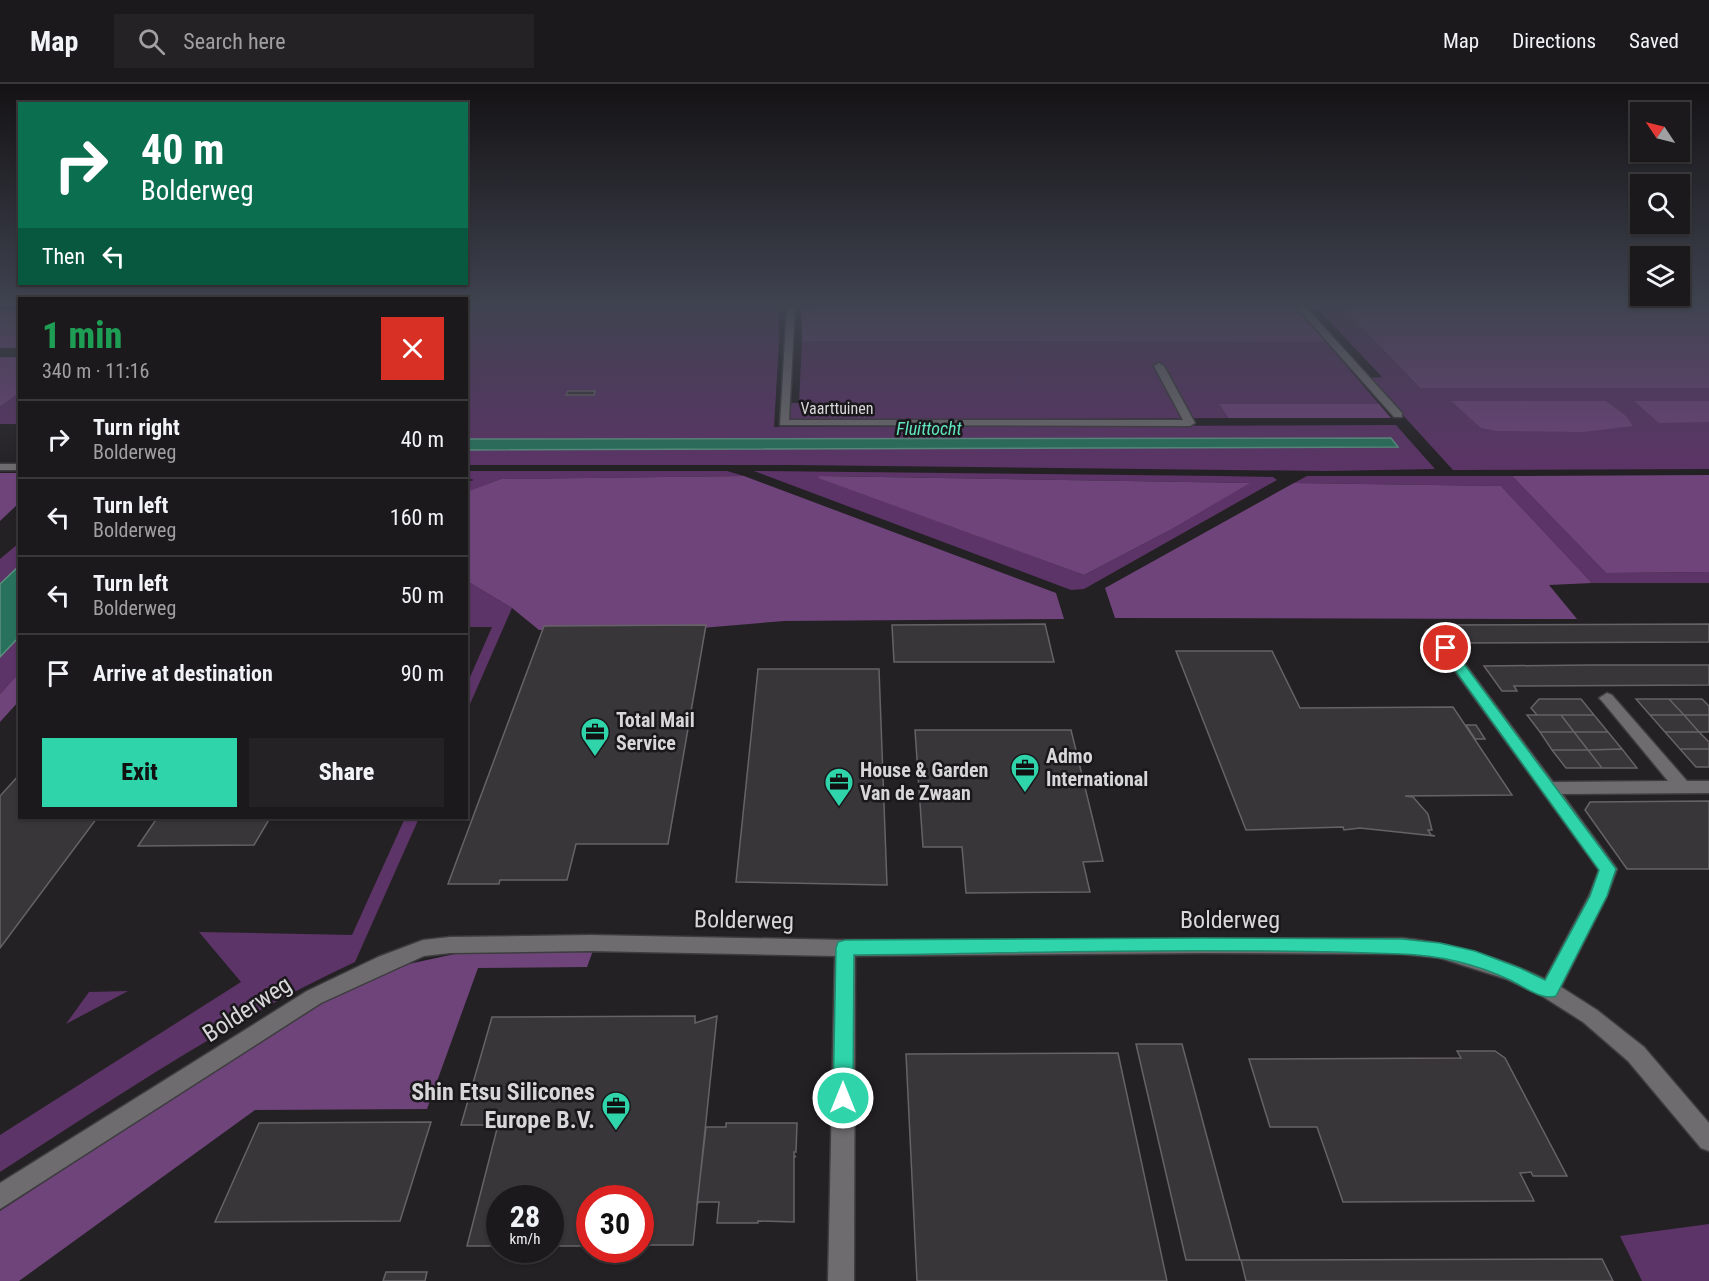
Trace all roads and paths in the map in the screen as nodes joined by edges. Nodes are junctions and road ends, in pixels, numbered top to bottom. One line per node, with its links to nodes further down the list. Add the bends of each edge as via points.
1 (788, 359): 3 (street, Vaarttuinen, via 784,423 1190,423)
2 (1347, 359): 4 (street)
3 (1160, 366)
4 (1398, 416)
5 (0, 467): 6 (street)
6 (18, 467)
7 (1433, 630): 9 (street)
8 (1607, 698): 10 (street)
9 (1548, 788): 10 (street); 13 (street, via 1608,869)
10 (1682, 788): 11 (street)
11 (1709, 788)
12 (845, 948): 13 (street, Bolderweg, via 1402,946 1475,959); 15 (street, Bolderweg, via 580,943 423,948 314,997); 16 (street)
13 (1549, 990): 14 (street, Bolderweg, via 1590,1016 1636,1054)
14 (1709, 1140)
15 (0, 1197)
16 (841, 1281)

